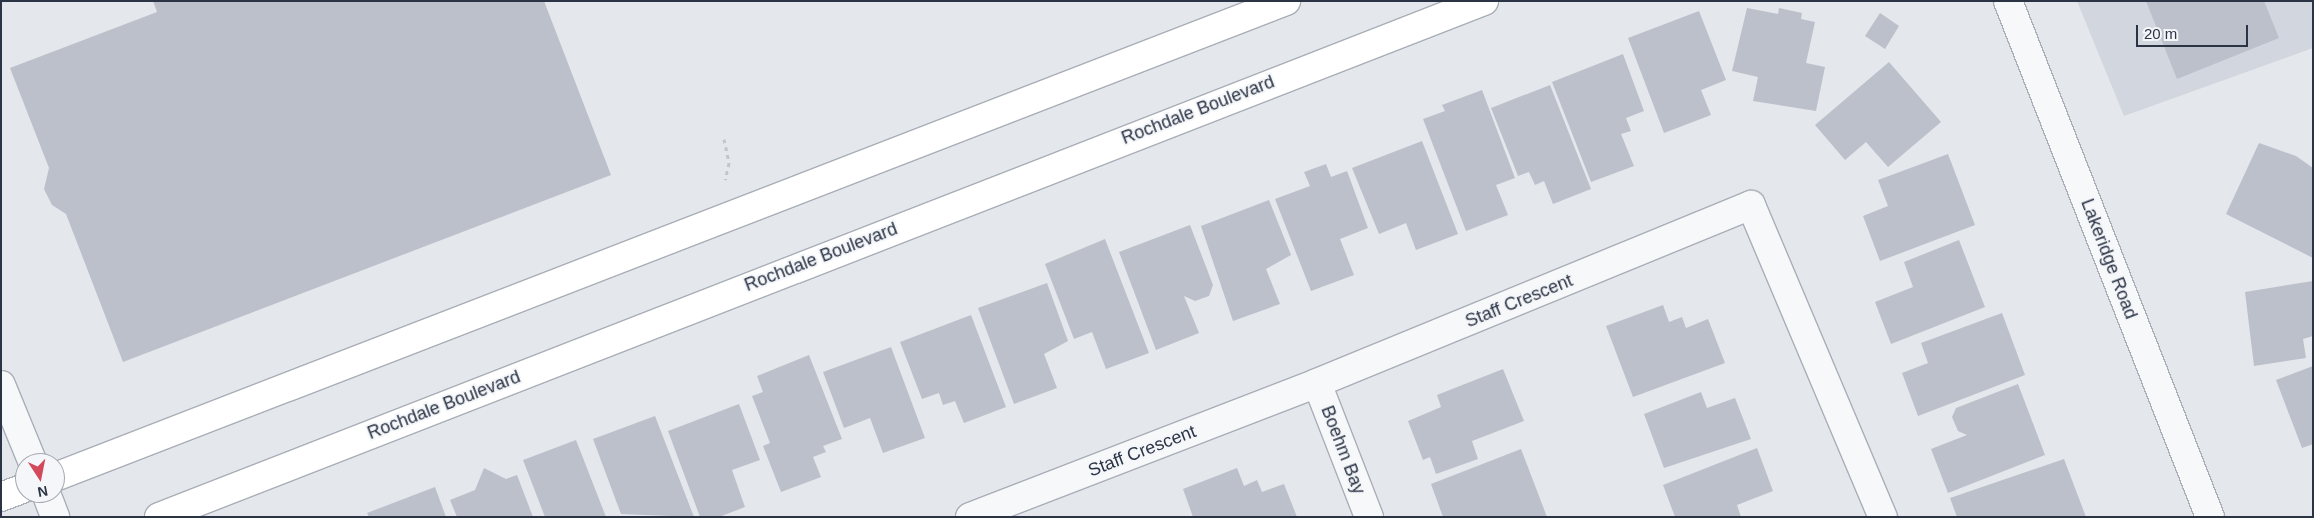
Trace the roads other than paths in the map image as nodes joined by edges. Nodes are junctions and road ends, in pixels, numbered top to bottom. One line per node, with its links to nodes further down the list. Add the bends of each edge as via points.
1 (1286, 1): 7 (main road)
2 (1484, 1): 12 (main road, Rochdale Boulevard)
3 (2008, 1): 16 (street, Lakeridge Road)
4 (1317, 384): 13 (street, Staff Crescent); 14 (street, Boehm Bay); 15 (street, Staff Crescent, via 1751,206)
5 (1, 385): 6 (street)
6 (29, 453)
7 (65, 473)
8 (15, 492): 9 (main road)
9 (1, 497)
10 (50, 503): 11 (street)
11 (55, 517)
12 (160, 517)
13 (970, 517)
14 (1369, 517)
15 (1883, 517)
16 (2210, 517)

